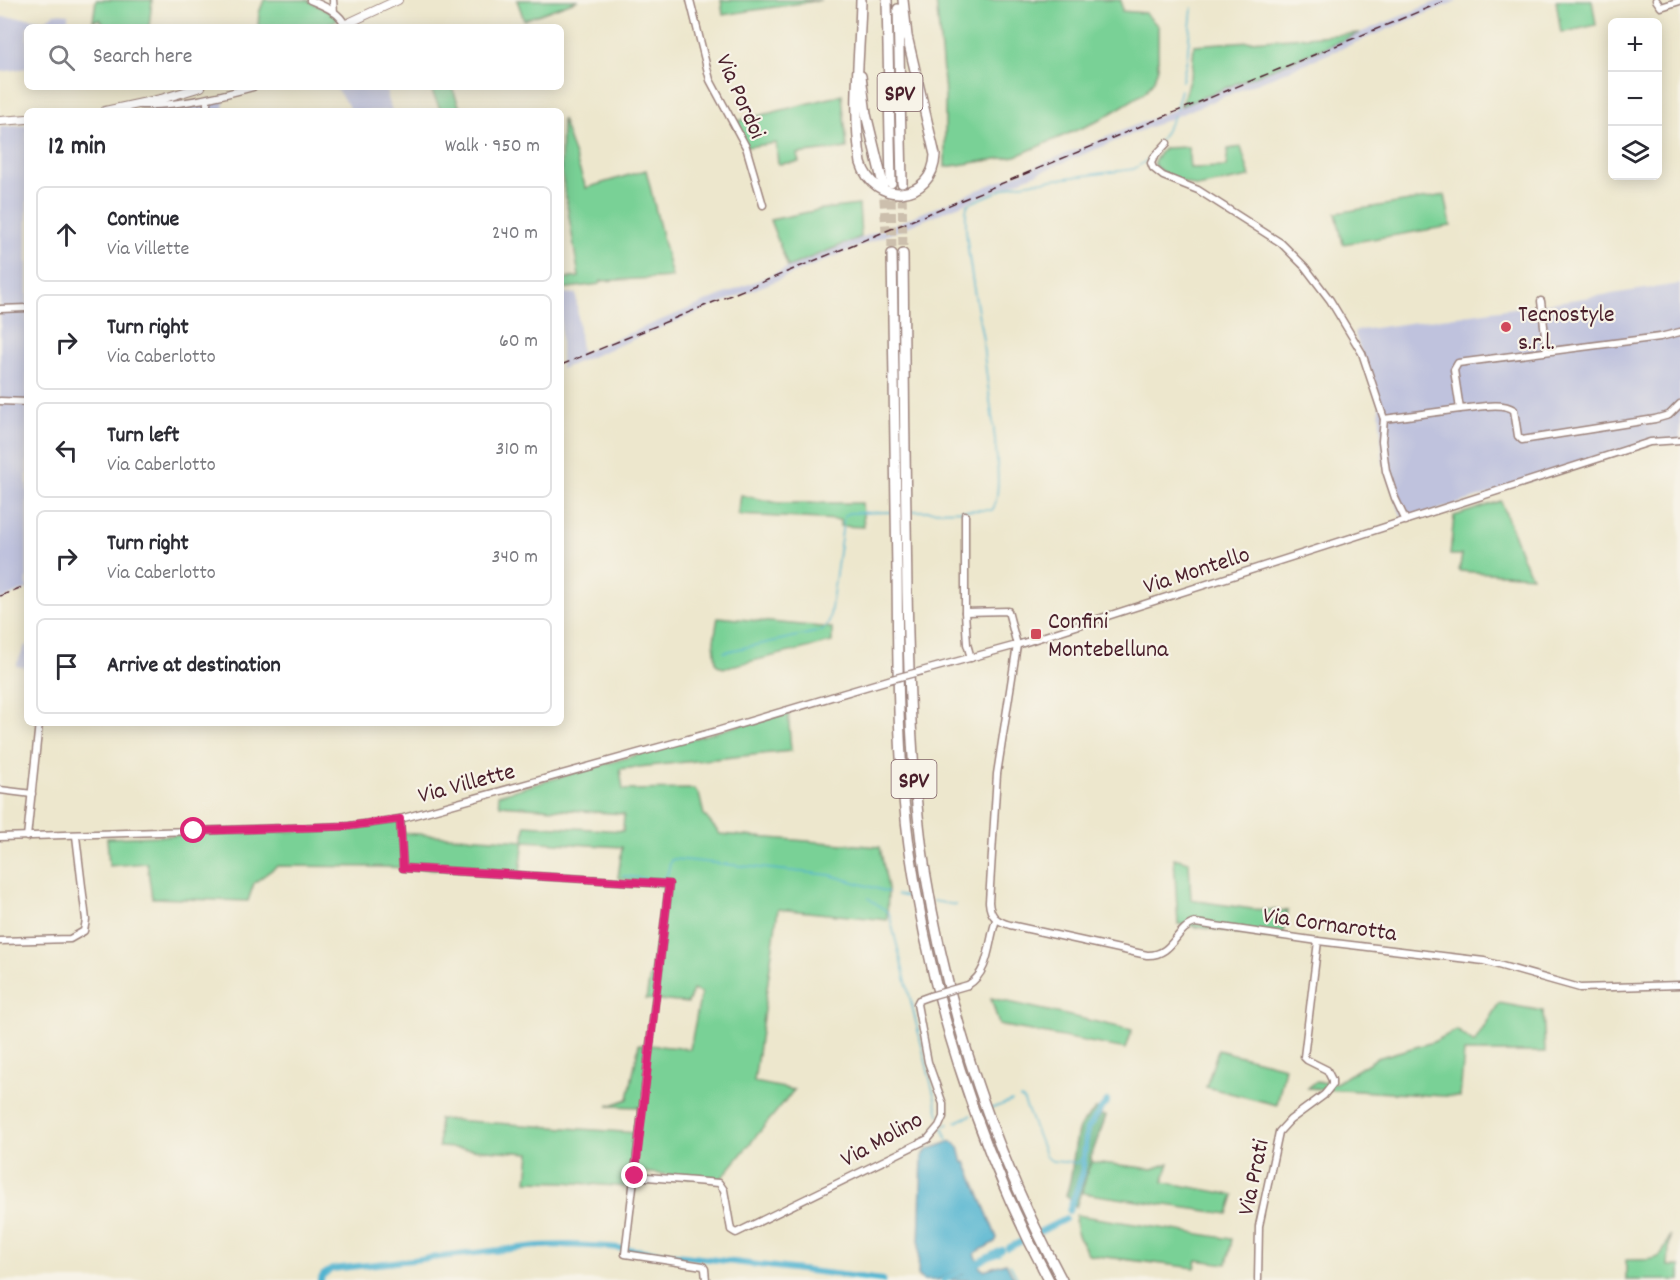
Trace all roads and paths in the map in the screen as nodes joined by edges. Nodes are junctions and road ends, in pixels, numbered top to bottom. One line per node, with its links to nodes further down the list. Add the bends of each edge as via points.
1 (310, 0): 11 (street)
2 (333, 0): 11 (street)
3 (398, 0): 13 (main road)
4 (690, 0): 25 (street, Via Pordoi, via 710,80 746,147)
5 (861, 0): 14 (highway)
6 (888, 0): 14 (highway, SPV, via 887,183 866,114)
7 (898, 0): 24 (highway, SPV)
8 (903, 0): 14 (highway, via 907,36 935,155 928,177 913,190 883,190 863,170 856,88)
9 (1656, 0): 10 (street, via 1661,7)
10 (1680, 1)
11 (334, 12): 12 (street, via 342,18)
12 (341, 24)
13 (345, 24)
14 (859, 56)
15 (190, 90): 18 (main road)
16 (242, 90): 17 (street)
17 (207, 99): 18 (street); 20 (street)
18 (138, 105): 19 (main road)
19 (122, 108)
20 (207, 108)
21 (24, 119): 22 (main road)
22 (0, 122)
23 (1167, 142): 37 (street, via 1151,163 1157,172 1198,190 1281,243 1305,267 1362,353)
24 (902, 183)
25 (763, 206)
26 (889, 254): 58 (highway, SPV, via 901,765 909,843 939,999 968,1094 1006,1192)
27 (903, 254): 59 (highway, SPV, via 910,709 925,870 948,981 983,1100 1014,1179)
28 (1541, 301): 32 (street)
29 (24, 308): 30 (street)
30 (0, 309)
31 (1680, 332): 32 (street)
32 (1547, 351): 36 (street, via 1458,363 1454,370)
33 (0, 401): 34 (street)
34 (24, 402)
35 (1680, 404): 36 (street, via 1669,415 1655,419 1522,440 1512,408)
36 (1460, 409): 37 (street)
37 (1384, 419): 40 (street, via 1386,471)
38 (1680, 440): 40 (street, Via Montello, via 1650,442)
39 (965, 515): 41 (street)
40 (1406, 521): 42 (street, Via Montello)
41 (965, 612): 42 (street, via 1008,611); 43 (street)
42 (1017, 645): 43 (street, Via Montello); 52 (street, via 997,774 989,902 990,913)
43 (971, 658): 44 (street, Via Montello, bridge)
44 (892, 679): 48 (street, Via Villette)
45 (39, 726): 47 (street)
46 (0, 790): 47 (street)
47 (32, 794): 51 (street)
48 (400, 819): 49 (street, Via Villette, via 349,826); 56 (street, via 403,868 669,884)
49 (76, 836): 51 (street, Via Villette); 53 (street, via 84,931 70,939)
50 (0, 837): 51 (street, Via Villette)
51 (27, 837)
52 (996, 920): 54 (street, Via Cornarotta, via 1147,955 1164,951 1195,923); 56 (street, Via Molino, bridge, via 986,963 979,975 968,985 919,1000 917,1004 928,1062 943,1104 943,1117 928,1139 736,1233 731,1230 720,1183)
53 (0, 941)
54 (1318, 941): 55 (street, Via Cornarotta, via 1484,961 1580,988); 60 (street, Via Prati, via 1304,1057 1327,1070 1332,1085 1279,1132 1259,1226)
55 (1680, 985)
56 (635, 1176): 57 (street, via 625,1254 703,1266)
57 (706, 1280)
58 (1049, 1280)
59 (1062, 1280)
60 (1258, 1280)

